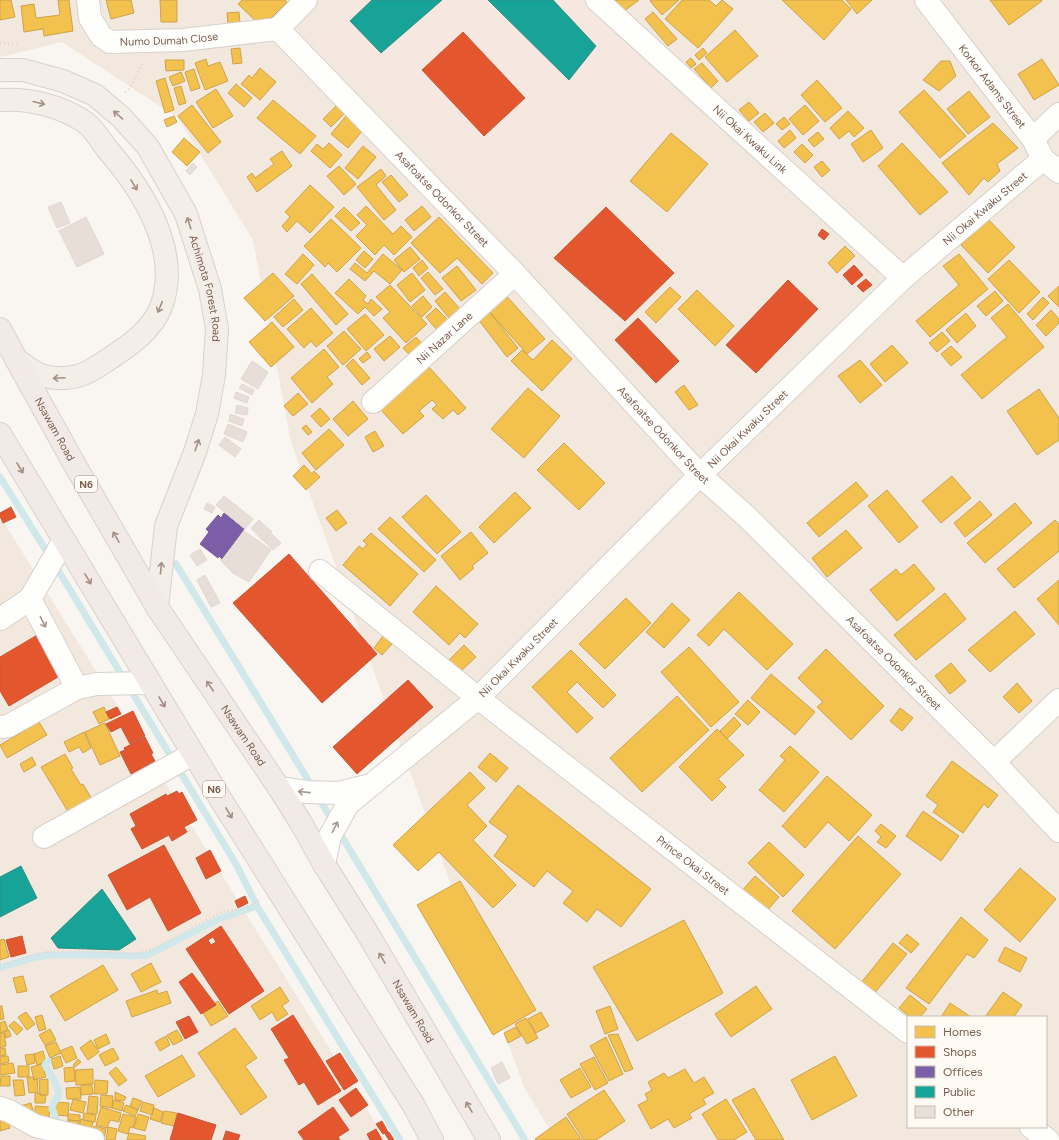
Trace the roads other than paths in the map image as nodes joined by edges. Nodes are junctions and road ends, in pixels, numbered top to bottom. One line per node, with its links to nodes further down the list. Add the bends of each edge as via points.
1 (88, 0): 5 (street, Numo Dumah Close, via 90,18 101,36 110,42 183,40)
2 (306, 0): 5 (street)
3 (597, 0): 12 (street, Nii Okai Kwaku Link)
4 (926, 0): 9 (street, Korkor Adams Street)
5 (278, 29): 11 (street, Asafoatse Odonkor Street)
6 (0, 70): 21 (main road, Achimota Forest Road, one-way to 6, via 166,526 205,422 214,375 216,329 210,289 186,214 148,147 122,117 95,96 63,81 23,70)
7 (0, 100): 14 (main road, one-way to 14, via 16,99 40,103 70,114 87,124 125,169 144,200 155,222 164,250 167,272 161,308 151,325 130,345 87,373 76,377 53,379 40,375)
8 (1059, 114): 9 (street)
9 (1033, 139): 10 (street, Korkor Adams Street)
10 (1051, 166): 12 (street, Nii Okai Kwaku Street)
11 (515, 274): 15 (street, Nii Nazar Lane); 17 (street, Asafoatse Odonkor Street)
12 (903, 278): 17 (street, Nii Okai Kwaku Street)
13 (0, 329): 14 (highway, Nsawam Road / N6)
14 (16, 359): 21 (highway, Nsawam Road / N6, one-way to 14)
15 (373, 402)
16 (0, 434): 18 (highway, N6, one-way to 18)
17 (700, 475): 25 (street, Nii Okai Kwaku Street); 29 (street, Asafoatse Odonkor Street, via 747,517)
18 (64, 540): 20 (street); 23 (highway, N6, one-way to 23)
19 (320, 571): 25 (street, Prince Okai Street)
20 (30, 599): 22 (street); 24 (street, one-way to 24)
21 (157, 607): 31 (highway, Nsawam Road / N6, one-way to 21)
22 (0, 619)
23 (150, 683): 24 (street, via 97,684); 28 (highway, N6, one-way to 28)
24 (77, 688): 27 (street, via 8,726)
25 (478, 698): 30 (street, Nii Okai Kwaku Street); 35 (street, Prince Okai Street)
26 (1059, 700): 29 (street)
27 (0, 727)
28 (193, 754): 33 (street); 40 (highway, N6, one-way to 40, via 414,1106)
29 (994, 762): 32 (street, Asafoatse Odonkor Street)
30 (370, 785): 31 (street, Nii Okai Kwaku Street, one-way to 31, via 338,793); 34 (street, Nii Okai Kwaku Street, one-way to 30, via 330,836 338,820 348,804)
31 (279, 788): 34 (highway, Nsawam Road / N6)
32 (1059, 831)
33 (44, 837)
34 (324, 864): 41 (highway, Nsawam Road / N6, one-way to 34)
35 (907, 1031)
36 (0, 1108): 38 (street, via 9,1111)
37 (1032, 1128): 42 (street)
38 (39, 1133): 39 (street)
39 (93, 1140)
40 (432, 1140)
41 (489, 1140)
42 (1048, 1140)

